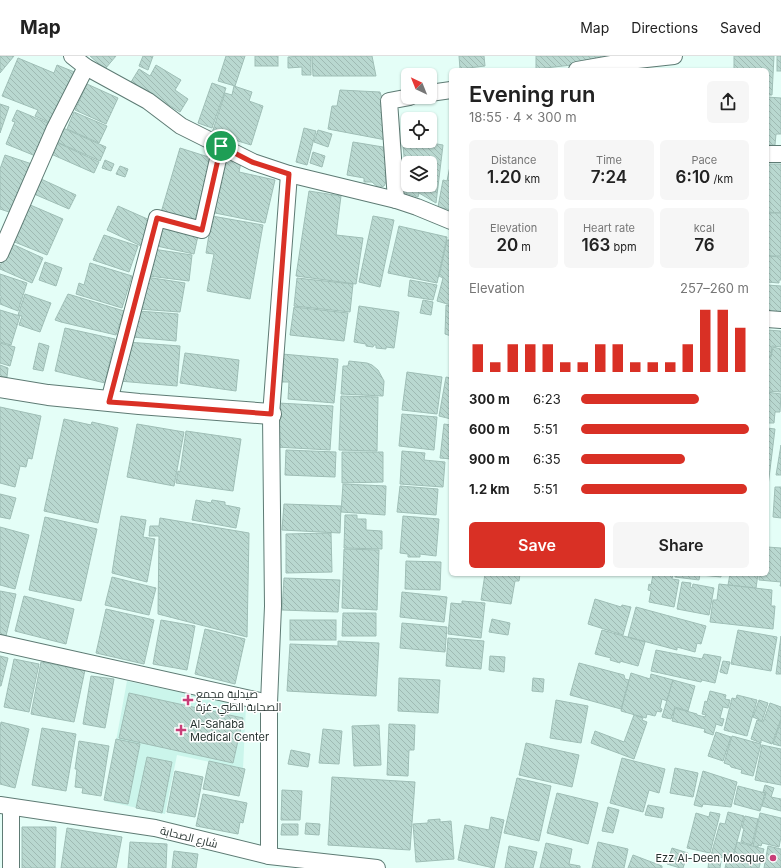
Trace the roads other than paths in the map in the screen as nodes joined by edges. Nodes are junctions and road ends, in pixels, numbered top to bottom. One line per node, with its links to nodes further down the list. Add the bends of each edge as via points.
1 (72, 56): 3 (street)
2 (674, 56): 4 (street)
3 (86, 67): 8 (street, via 148,101 181,126); 14 (street)
4 (588, 68)
5 (449, 90): 6 (street)
6 (437, 91)
7 (401, 99): 12 (street, via 389,102)
8 (221, 146): 11 (street, via 252,162); 18 (street, via 202,230 157,218)
9 (769, 154): 10 (street)
10 (781, 154)
11 (289, 174): 12 (street); 19 (street)
12 (396, 200): 13 (street)
13 (449, 220)
14 (0, 254)
15 (769, 319): 16 (street)
16 (781, 320)
17 (0, 387): 18 (street)
18 (109, 402): 19 (street)
19 (271, 414): 21 (street, via 273,606)
20 (0, 643): 21 (street)
21 (269, 703): 23 (street)
22 (6, 806): 23 (street, شارع الصحابة, via 155,828); 24 (street)
23 (268, 856): 25 (street, شارع الصحابة)
24 (10, 868)
25 (377, 868)

